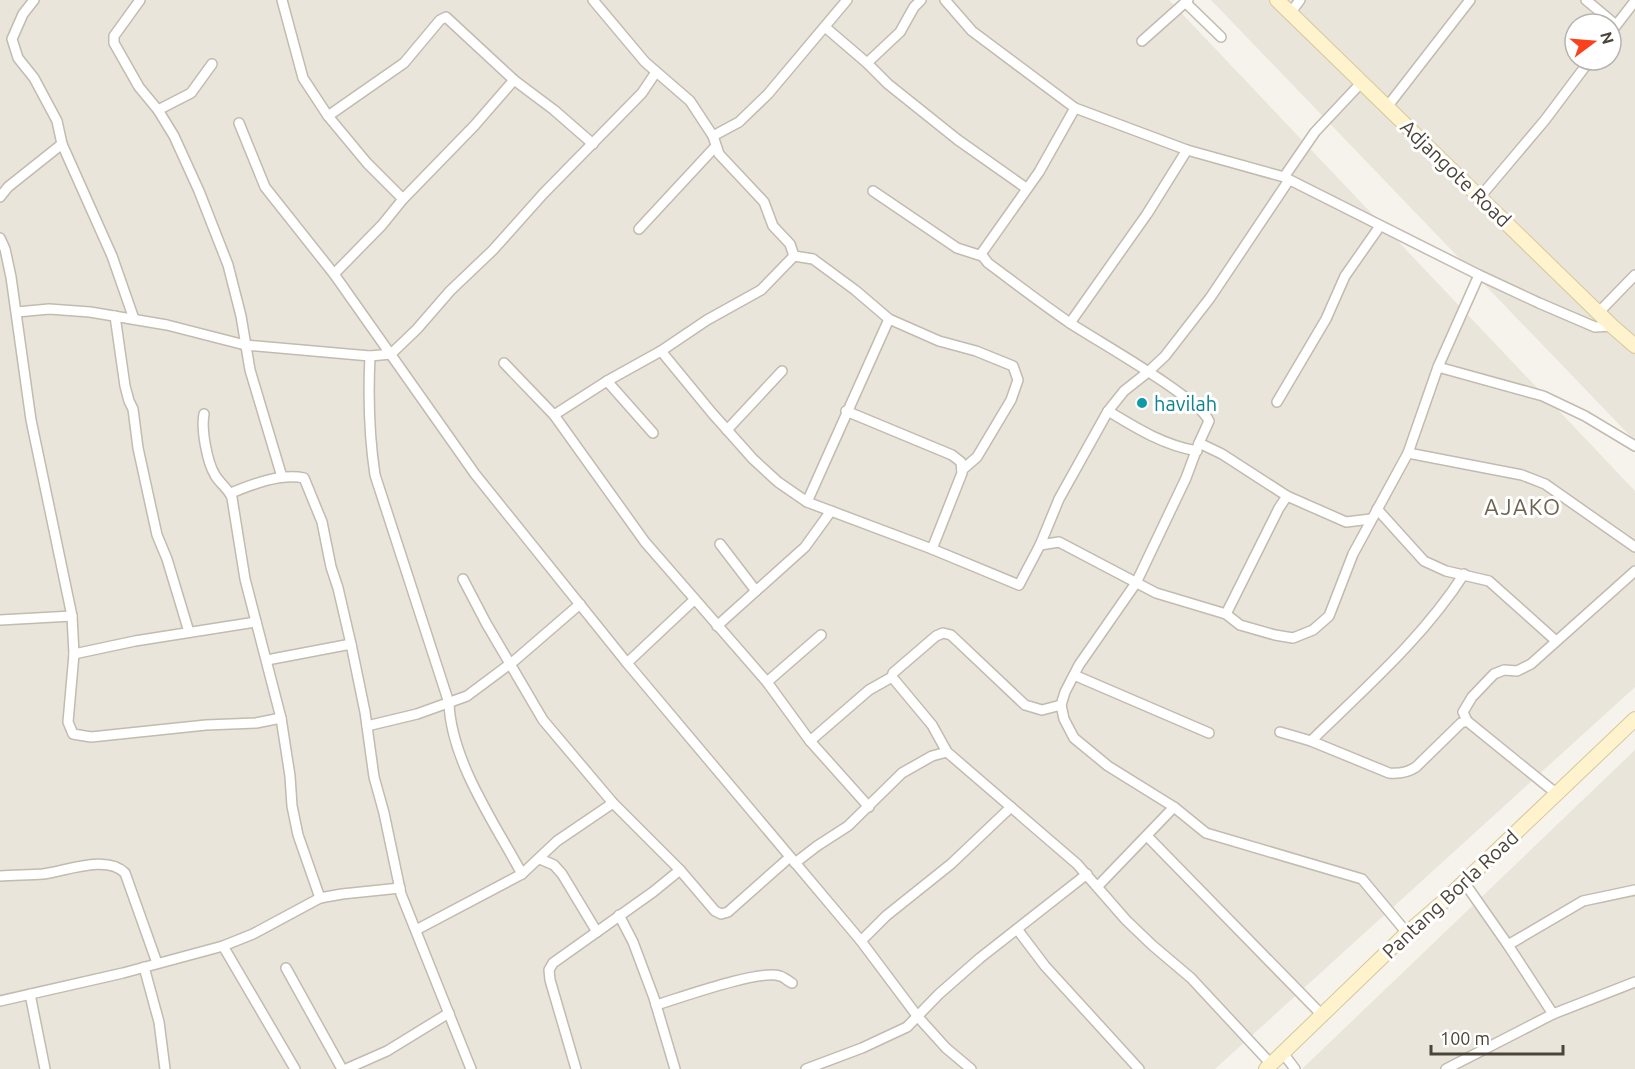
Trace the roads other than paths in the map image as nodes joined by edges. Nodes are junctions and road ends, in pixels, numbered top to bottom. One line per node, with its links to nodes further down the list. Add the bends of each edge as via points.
1 (34, 0): 32 (street, via 12,39 18,58 34,78 57,121)
2 (140, 0): 28 (street, via 114,36 114,43 139,87)
3 (282, 0): 29 (street, via 303,78)
4 (593, 0): 22 (street)
5 (847, 0): 17 (street)
6 (921, 0): 20 (street, via 900,32)
7 (945, 0): 27 (street, via 980,38)
8 (1277, 0): 14 (street, Adjangote Road)
9 (1300, 0): 14 (street)
10 (1470, 0): 26 (street)
11 (1586, 0): 15 (street)
12 (1186, 1): 18 (street); 19 (street)
13 (1635, 1): 16 (street)
14 (1291, 12): 25 (street, Adjangote Road)
15 (1598, 12)
16 (1623, 16)
17 (825, 27): 20 (street); 31 (street, via 768,94 739,122)
18 (1221, 37)
19 (1142, 41)
20 (867, 63): 39 (street, via 949,133)
21 (212, 64): 28 (street, via 191,93)
22 (656, 72): 31 (street, via 690,101); 33 (street, via 642,93)
23 (1581, 72): 42 (street)
24 (514, 80): 29 (street, via 453,21 444,17 404,63); 33 (street); 43 (street)
25 (1362, 82): 26 (street, Adjangote Road); 36 (street, via 1315,132)
26 (1387, 107): 42 (street, Adjangote Road)
27 (1075, 108): 35 (street); 39 (street)
28 (158, 110): 59 (street, via 189,168 228,265)
29 (328, 116): 43 (street)
30 (239, 123): 49 (street, via 265,187)
31 (713, 136): 34 (street)
32 (62, 144): 38 (street); 55 (street, via 112,256)
33 (593, 144): 62 (street)
34 (716, 146): 45 (street); 47 (street, via 764,201 773,226 790,244)
35 (1187, 150): 36 (street); 57 (street)
36 (1287, 178): 44 (street); 67 (street, via 1210,298)
37 (0, 179): 38 (street)
38 (8, 188): 41 (street)
39 (1026, 188): 48 (street)
40 (873, 191): 48 (street, via 957,248)
41 (0, 197)
42 (1480, 197): 53 (street, Adjangote Road)
43 (403, 199): 49 (street)
44 (1380, 226): 50 (street); 69 (street, via 1346,276 1326,319)
45 (639, 229)
46 (0, 238): 52 (street)
47 (794, 256): 56 (street, via 813,259); 61 (street, via 761,290)
48 (982, 256): 57 (street)
49 (334, 274): 62 (street)
50 (1479, 275): 58 (street, via 1595,327); 65 (street)
51 (1635, 275): 53 (street)
52 (17, 312): 54 (street, via 49,309); 99 (street, via 31,420)
53 (1598, 312): 58 (street, Adjangote Road)
54 (115, 316): 55 (street); 103 (street, via 125,386 157,535)
55 (134, 319): 59 (street)
56 (889, 319): 70 (street); 79 (street, via 1016,370 1018,380 1011,400 977,458)
57 (1070, 323): 67 (street)
58 (1612, 326): 60 (street, Adjangote Road)
59 (245, 345): 63 (street); 80 (street)
60 (1635, 346)
61 (661, 351): 68 (street); 74 (street)
62 (391, 354): 63 (street); 97 (street, via 475,474)
63 (370, 356): 114 (street, via 369,417 375,475)
64 (504, 363): 73 (street)
65 (1438, 367): 76 (street, via 1543,396); 78 (street)
66 (782, 371): 74 (street)
67 (1148, 372): 71 (street, via 1124,391); 77 (street, via 1207,416 1208,427)
68 (607, 381): 73 (street); 75 (street)
69 (1277, 402)
70 (846, 411): 79 (street, via 952,455 961,462); 83 (street)
71 (1108, 411): 77 (street, via 1147,435 1179,448); 88 (street, via 1059,499)
72 (204, 414): 81 (street, via 206,446 215,474)
73 (555, 415): 96 (street, via 645,542)
74 (727, 430): 83 (street, via 778,482)
75 (652, 433)
76 (1635, 446)
77 (1198, 447): 82 (street, via 1222,454); 94 (street)
78 (1408, 453): 84 (street); 89 (street, via 1522,475 1545,484)
79 (962, 470): 90 (street)
80 (282, 477): 81 (street); 106 (street, via 304,478 310,489 322,522)
81 (231, 493): 101 (street)
82 (1287, 496): 86 (street, via 1346,522); 98 (street)
83 (807, 502): 85 (street)
84 (1377, 509): 86 (street); 92 (street, via 1424,561)
85 (831, 511): 90 (street); 95 (street, via 812,540)
86 (1371, 519): 98 (street, via 1329,616 1313,630 1293,638 1275,635 1240,625)
87 (720, 544): 95 (street)
88 (1040, 545): 90 (street, via 1019,585); 94 (street, via 1059,542)
89 (1635, 547)
90 (932, 549)
91 (1635, 571): 105 (street)
92 (1464, 574): 105 (street, via 1489,581); 123 (street, via 1403,651)
93 (463, 579): 110 (street)
94 (1136, 583): 98 (street); 111 (street)
95 (756, 591): 102 (street)
96 (694, 600): 102 (street); 109 (street)
97 (580, 604): 109 (street); 110 (street)
98 (1226, 614)
99 (72, 616): 100 (street); 107 (street)
100 (0, 620)
101 (256, 622): 103 (street); 108 (street)
102 (717, 626): 113 (street)
103 (189, 632): 107 (street)
104 (821, 635): 113 (street)
105 (1555, 640): 118 (street, via 1518,672 1504,670 1494,674 1463,712)
106 (351, 644): 108 (street); 119 (street)
107 (74, 654): 116 (street, via 68,722 73,734 91,737)
108 (267, 660): 116 (street)
109 (627, 663): 132 (street)
110 (510, 664): 114 (street, via 466,696); 126 (street, via 543,720)
111 (1074, 675): 115 (street); 121 (street)
112 (892, 678): 115 (street, via 893,673 943,633 951,635 1025,705 1042,710); 122 (street, via 869,690); 124 (street, via 932,725)
113 (767, 682): 122 (street)
114 (449, 703): 119 (street); 134 (street, via 450,722 462,760)
115 (1061, 705): 129 (street, via 1074,738 1108,766)
116 (281, 718): 141 (street, via 298,835)
117 (1635, 719): 125 (street, Pantang Borla Road)
118 (1467, 721): 123 (street, via 1416,767 1398,774); 125 (street)
119 (367, 726): 139 (street, via 374,777)
120 (1280, 732): 123 (street)
121 (1209, 733)
122 (810, 741): 127 (street)
123 (1311, 741)
124 (947, 752): 127 (street, via 902,773); 128 (street)
125 (1557, 794): 137 (street, Pantang Borla Road)
126 (613, 803): 131 (street, via 557,842); 133 (street)
127 (869, 807): 132 (street, via 848,826)
128 (1011, 807): 135 (street); 147 (street)
129 (1174, 807): 130 (street); 146 (street, via 1206,833 1362,879)
130 (1147, 836): 138 (street); 160 (street)
131 (540, 859): 134 (street); 145 (street, via 562,874)
132 (793, 860): 133 (street, via 721,914); 147 (street)
133 (680, 870): 142 (street)
134 (522, 874): 144 (street)
135 (1087, 874): 138 (street); 143 (street)
136 (0, 876): 150 (street, via 45,874 91,865 120,868)
137 (1464, 882): 146 (street, Pantang Borla Road); 148 (street)
138 (1098, 886): 163 (street, via 1126,920 1191,978)
139 (400, 888): 141 (street); 144 (street)
140 (1635, 890): 148 (street, via 1578,904)
141 (320, 898): 149 (street)
142 (619, 915): 145 (street); 157 (street)
143 (1017, 929): 161 (street, via 939,994); 173 (street, via 1045,966)
144 (416, 930): 158 (street)
145 (597, 932): 169 (street, via 553,963 549,970)
146 (1407, 933): 160 (street, Pantang Borla Road)
147 (861, 941): 161 (street)
148 (1508, 945): 159 (street)
149 (223, 946): 150 (street); 166 (street)
150 (157, 963): 151 (street)
151 (144, 967): 155 (street); 165 (street, via 159,1022)
152 (286, 968): 167 (street)
153 (1635, 982): 159 (street)
154 (792, 983): 157 (street, via 779,976 735,981)
155 (30, 994): 156 (street); 164 (street)
156 (0, 1001)
157 (656, 1005): 170 (street)
158 (449, 1013): 167 (street, via 387,1051); 168 (street)
159 (1553, 1014): 175 (street)
160 (1323, 1016): 162 (street, Pantang Borla Road)
161 (918, 1017): 171 (street, via 888,1036); 172 (street)
162 (1283, 1053): 163 (street, Pantang Borla Road); 174 (street)
163 (1268, 1067)
164 (45, 1069)
165 (165, 1069)
166 (295, 1069)
167 (344, 1069)
168 (471, 1069)
169 (576, 1069)
170 (675, 1069)
171 (806, 1069)
172 (971, 1069)
173 (1139, 1069)
174 (1295, 1069)
175 (1446, 1069)

